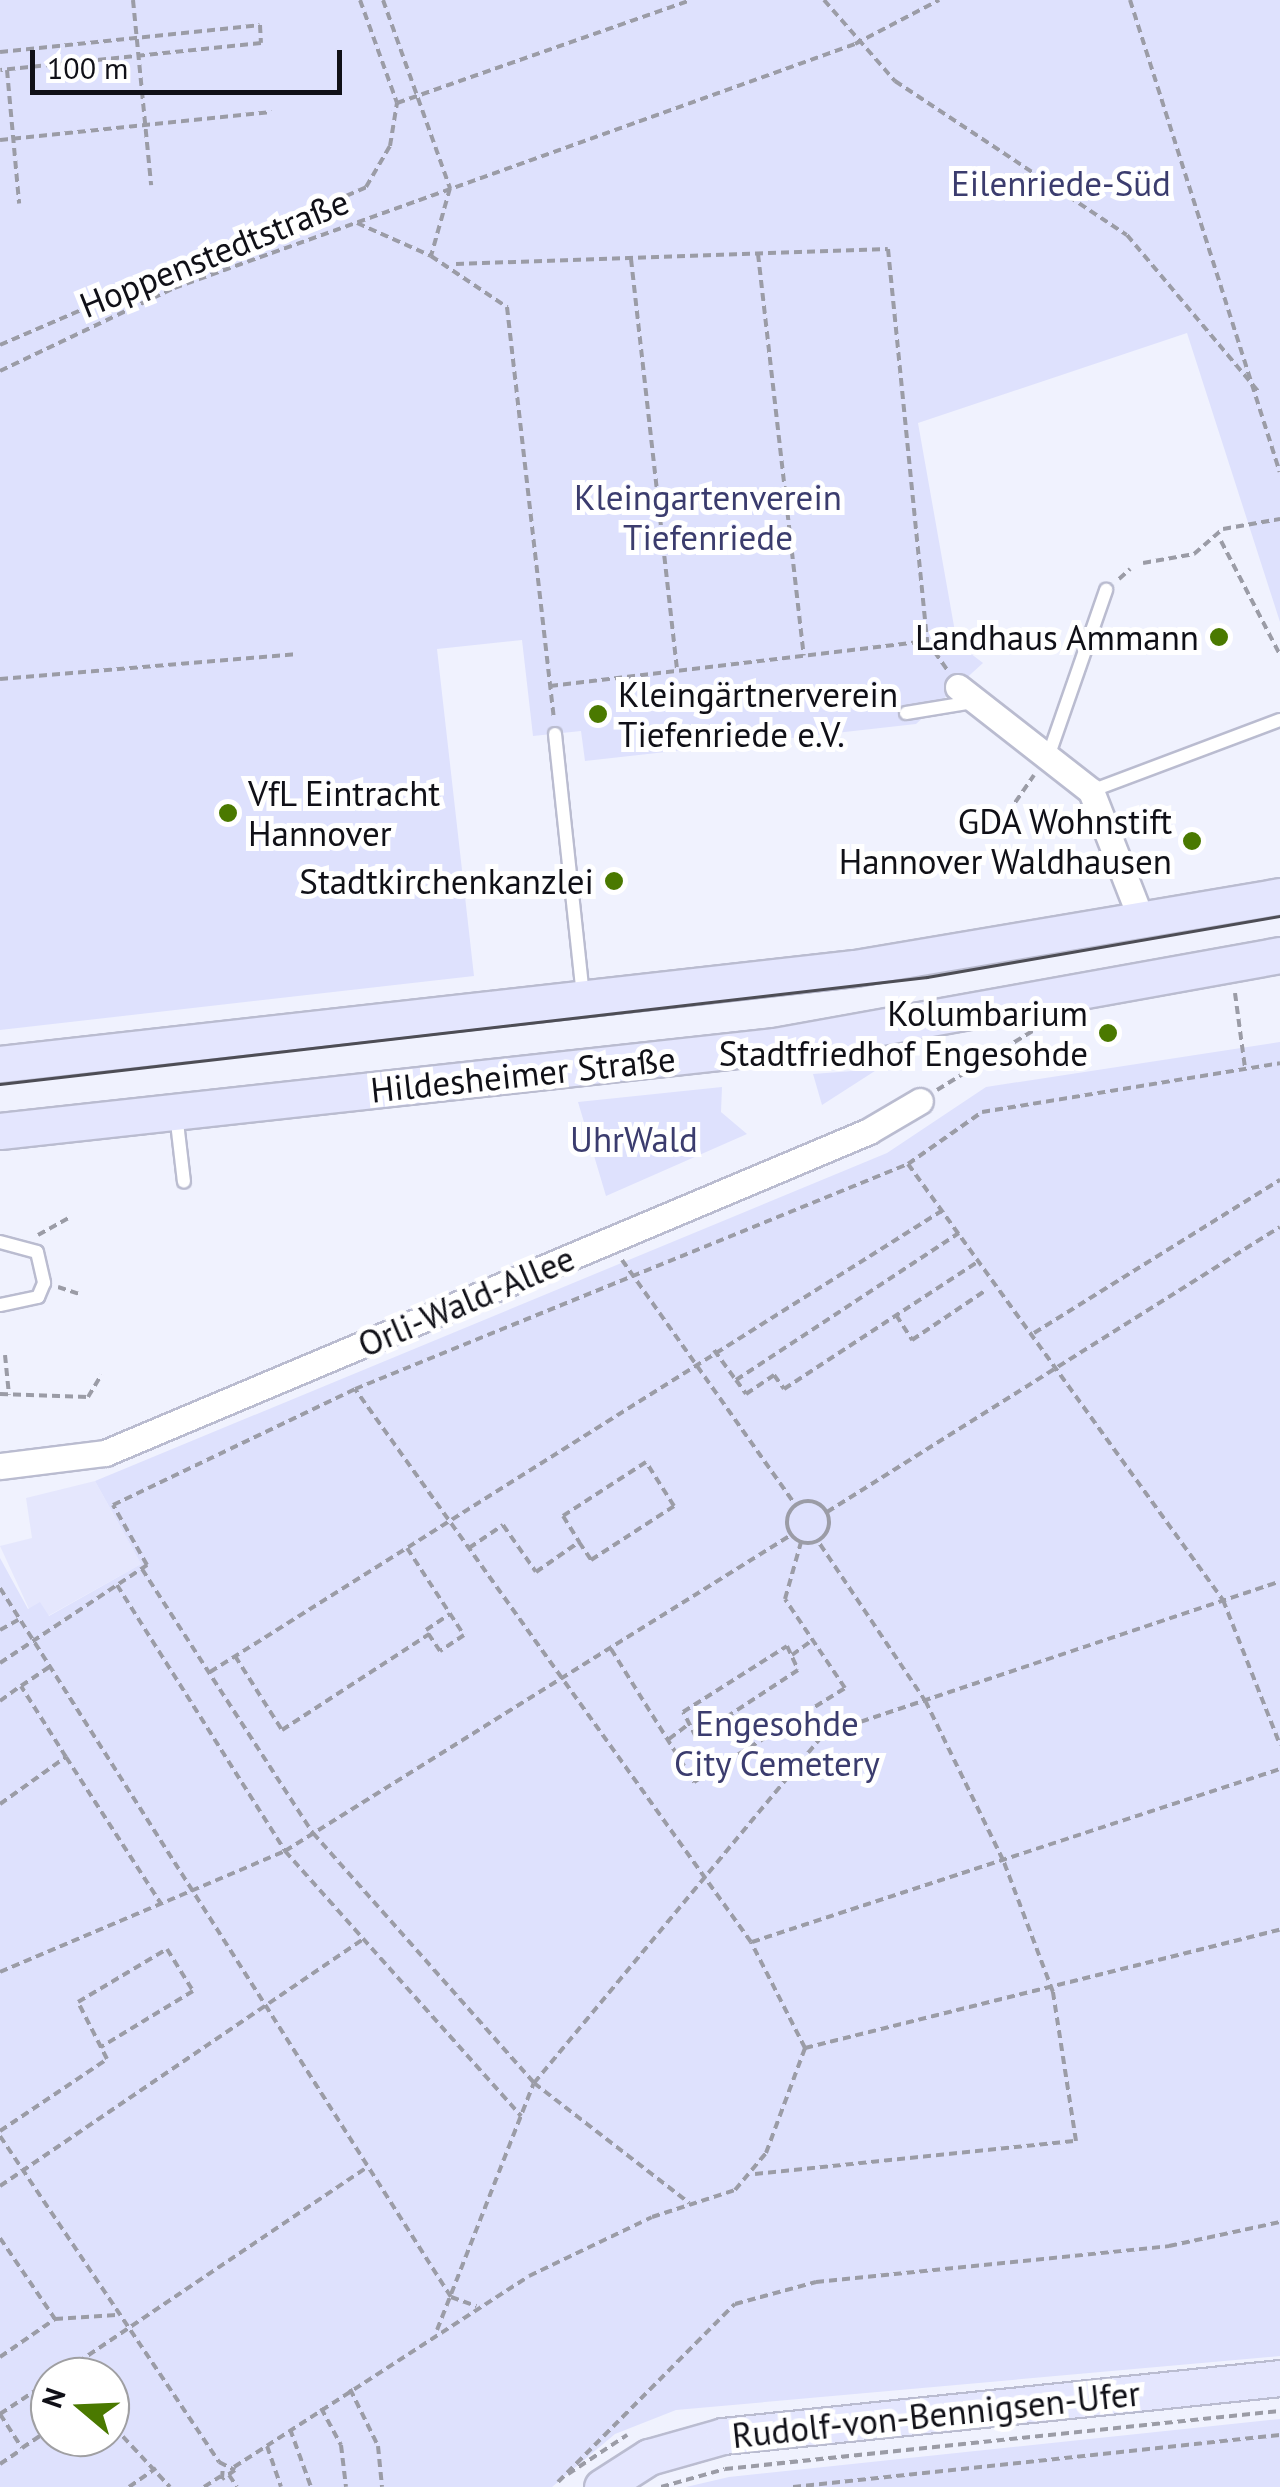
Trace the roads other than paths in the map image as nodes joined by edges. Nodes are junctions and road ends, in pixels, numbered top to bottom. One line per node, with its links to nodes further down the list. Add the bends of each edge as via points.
1 (1106, 590): 6 (lane)
2 (965, 694): 3 (lane); 6 (street)
3 (906, 712)
4 (1280, 720): 7 (lane)
5 (555, 734): 11 (lane)
6 (1049, 754): 7 (street)
7 (1092, 791): 9 (street)
8 (1280, 896): 9 (main road, Hildesheimer Straße)
9 (1142, 921): 11 (main road, Hildesheimer Straße)
10 (1280, 955): 14 (main road, Hildesheimer Straße, via 775,1046)
11 (584, 1000): 12 (main road, Hildesheimer Straße)
12 (0, 1064)
13 (920, 1101): 19 (street, Orli-Wald-Allee, via 612,1240 105,1453)
14 (176, 1112): 15 (main road, Hildesheimer Straße); 16 (lane)
15 (0, 1131)
16 (184, 1182)
17 (0, 1242): 18 (lane, via 26,1242 44,1283 38,1297)
18 (0, 1305)
19 (0, 1466)
20 (1280, 2378): 21 (main road, Rudolf-von-Bennigsen-Ufer, via 724,2436 649,2458)
21 (602, 2487)

